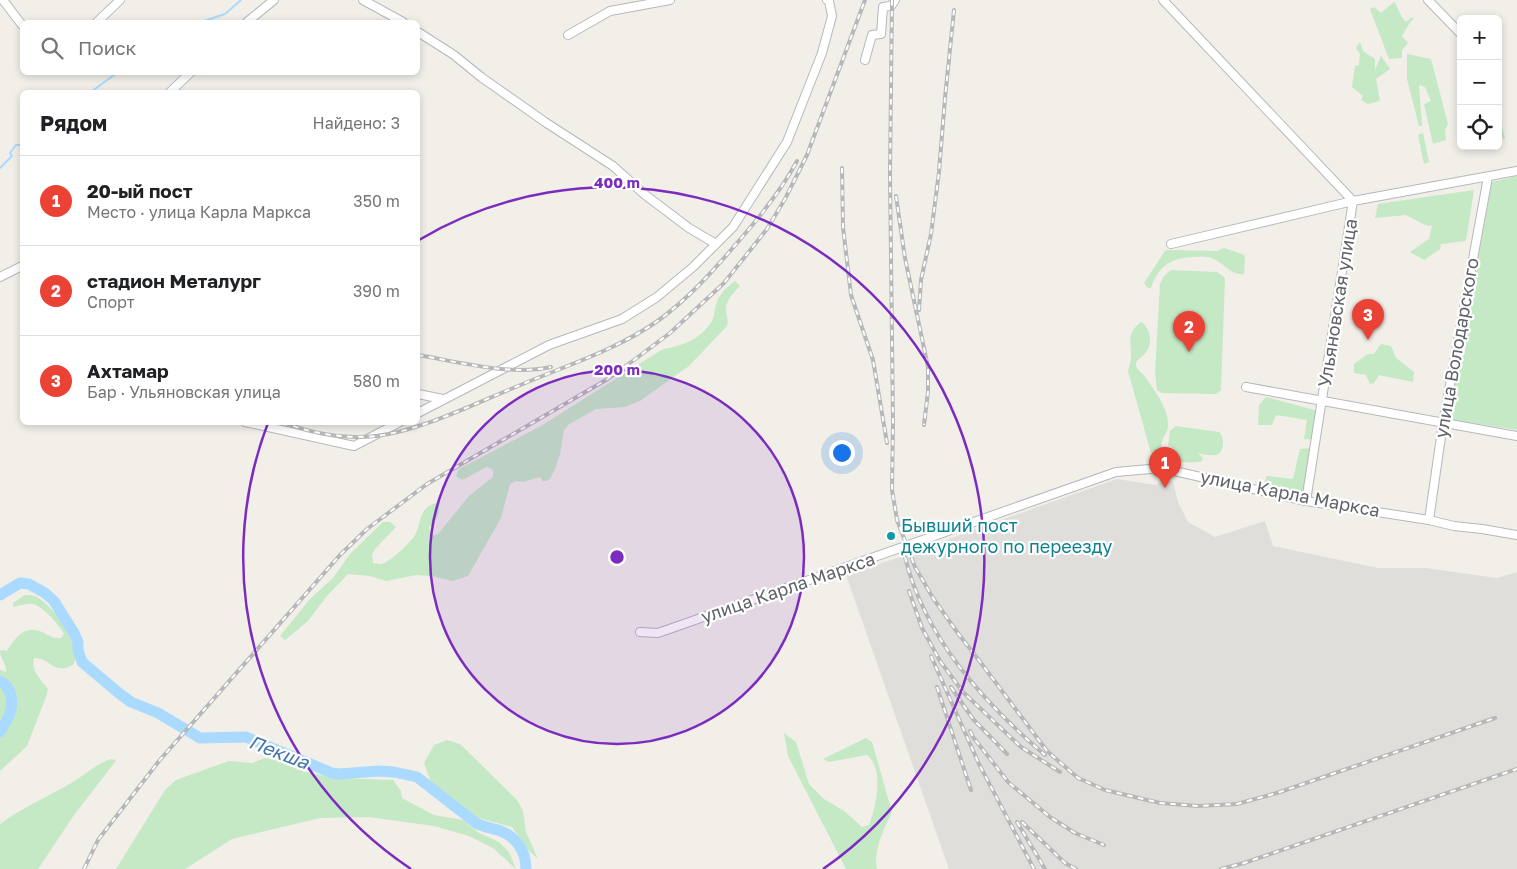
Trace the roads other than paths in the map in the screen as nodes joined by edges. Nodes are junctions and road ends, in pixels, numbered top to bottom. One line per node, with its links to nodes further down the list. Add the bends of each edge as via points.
1 (3, 0): 13 (street)
2 (120, 0): 10 (street)
3 (274, 0): 11 (street)
4 (363, 0): 12 (street)
5 (670, 0): 16 (street, via 610,11)
6 (827, 0): 23 (street, via 832,16 822,53 787,142 733,227)
7 (895, 0): 17 (street, via 892,6 883,7 881,34 872,35)
8 (1163, 0): 22 (street, Ульяновская улица)
9 (1428, 0): 14 (street)
10 (98, 20)
11 (249, 20)
12 (399, 20)
13 (20, 22)
14 (1457, 30)
15 (420, 33): 23 (street, via 613,166 662,208)
16 (568, 35)
17 (865, 60)
18 (188, 75): 19 (street)
19 (172, 90)
20 (1517, 171): 21 (street)
21 (1488, 177): 22 (street); 32 (street, улица Володарского)
22 (1353, 201): 24 (street); 30 (street, Ульяновская улица)
23 (716, 244): 29 (street, via 672,285 628,315 549,345)
24 (1171, 244)
25 (20, 267): 26 (street)
26 (0, 277)
27 (1246, 387): 30 (street)
28 (420, 394): 29 (street)
29 (443, 399): 31 (street)
30 (1323, 400): 32 (street); 36 (street, Ульяновская улица)
31 (420, 412)
32 (1443, 423): 35 (street); 37 (street, улица Володарского)
33 (259, 425): 34 (street, via 354,446)
34 (394, 425)
35 (1517, 436)
36 (1306, 501): 37 (street, улица Карла Маркса); 39 (street, улица Карла Маркса, via 1161,468 1116,472 658,633)
37 (1429, 520): 38 (street, улица Карла Маркса)
38 (1517, 535)
39 (640, 632)

